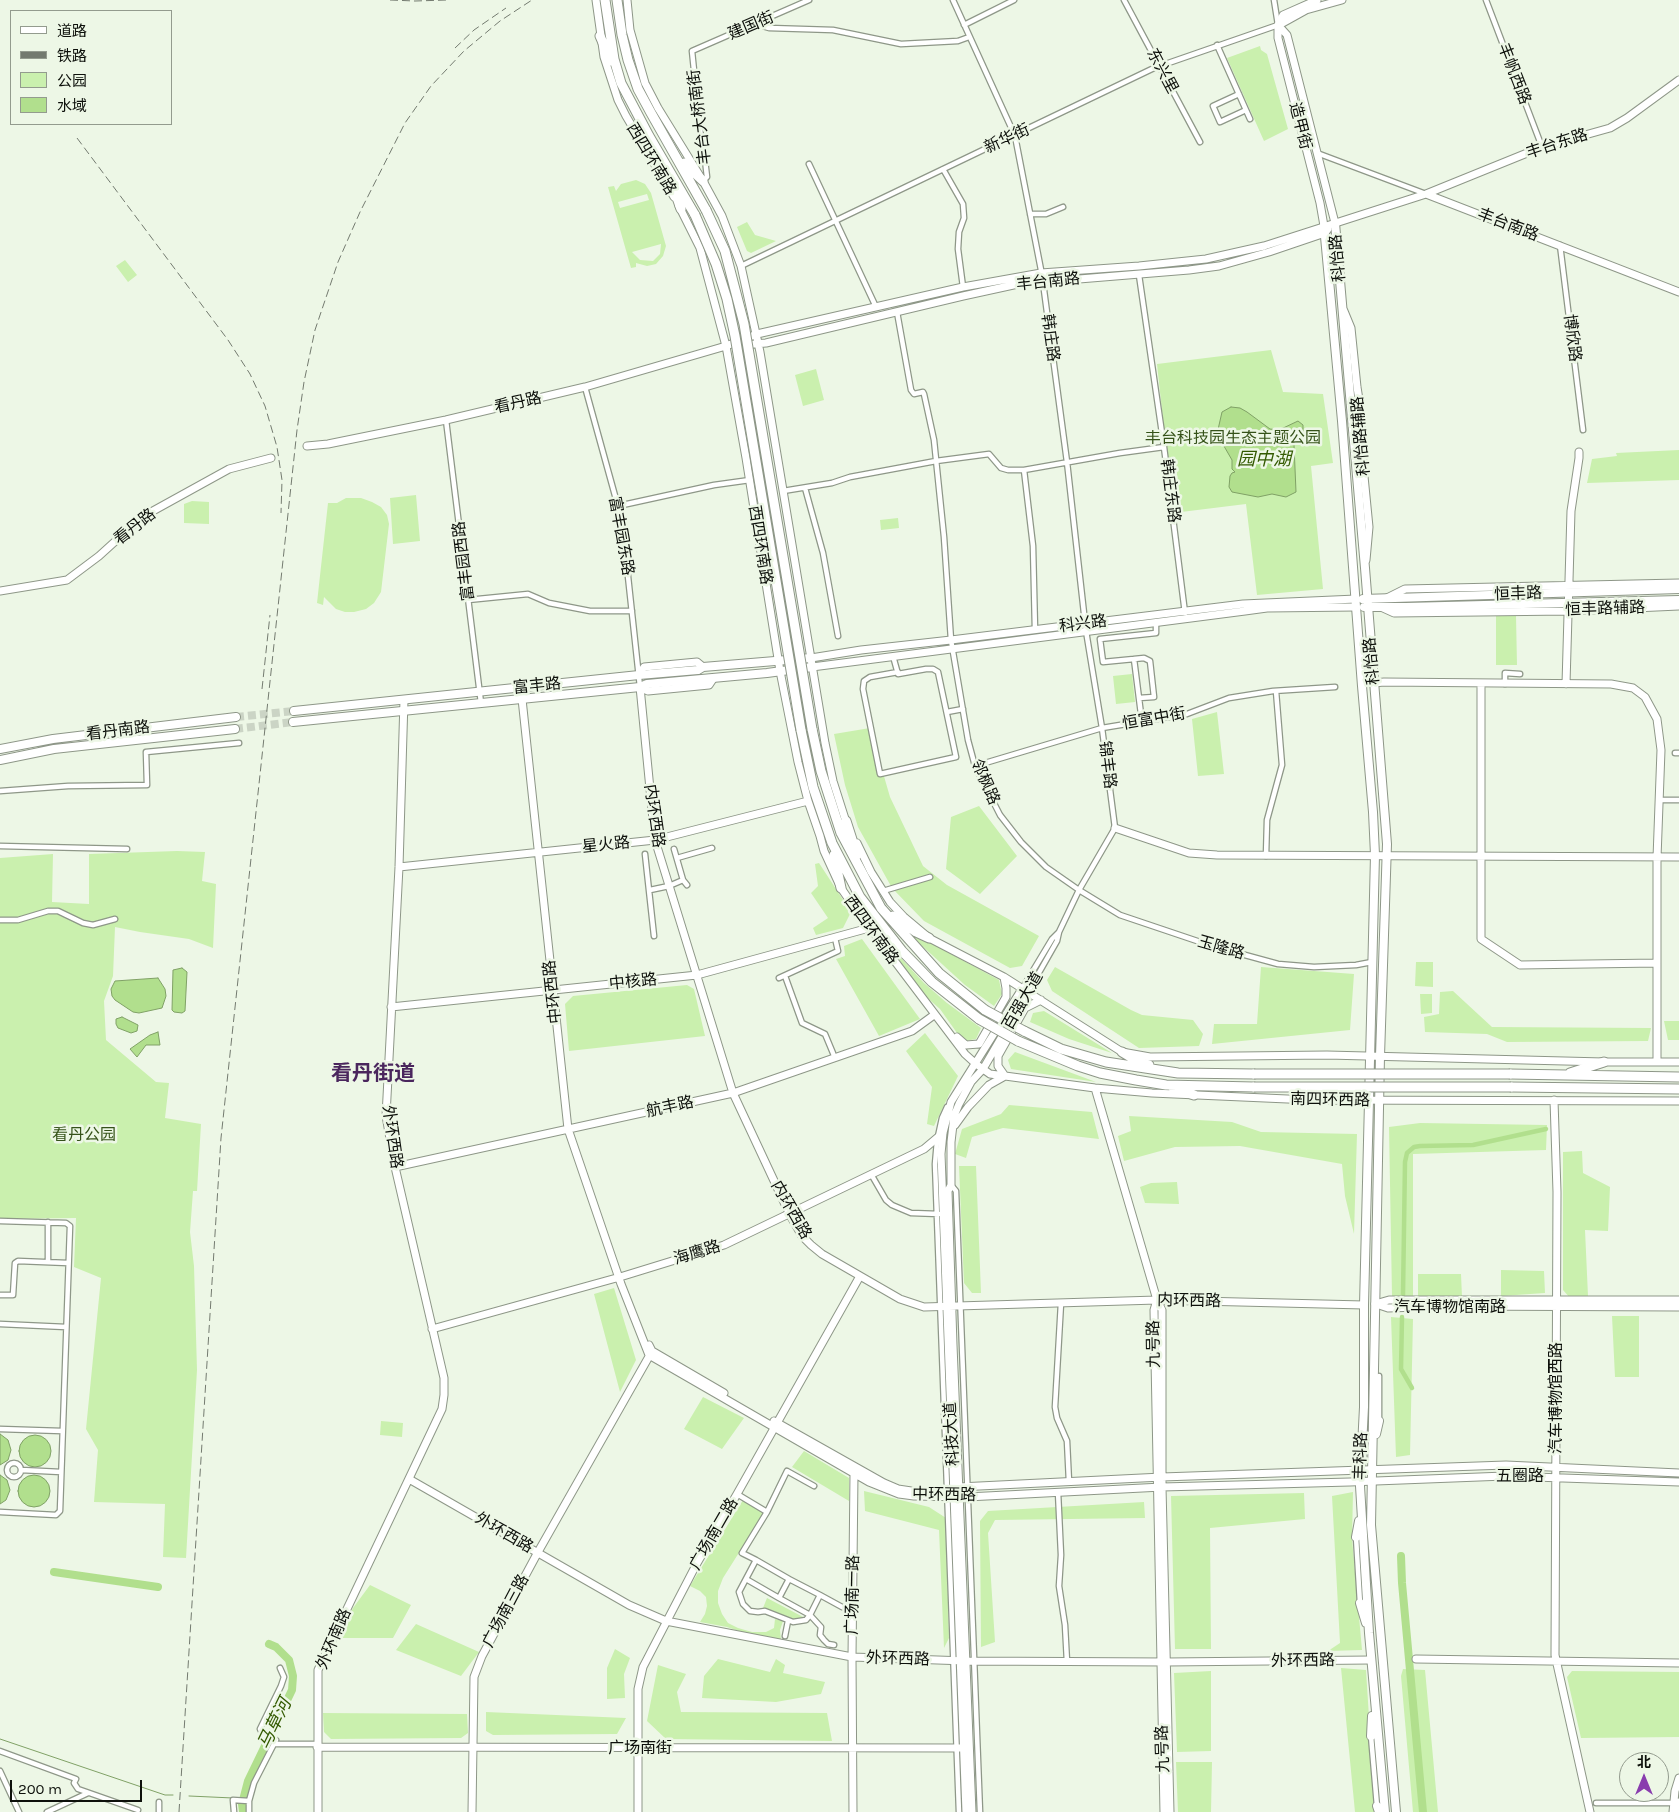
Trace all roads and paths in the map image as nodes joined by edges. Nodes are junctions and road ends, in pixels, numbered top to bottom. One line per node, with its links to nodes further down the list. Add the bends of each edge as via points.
1 (596, 0): 16 (street, 西四环南路)
2 (605, 0): 22 (highway, 西四环南路)
3 (617, 0): 30 (highway, 西四环南路, via 622,35 638,89)
4 (627, 0): 34 (street, 西四环南路, via 630,30 645,83)
5 (809, 0): 13 (street, 建国街)
6 (953, 0): 14 (street, 韩庄路)
7 (1014, 0): 14 (street)
8 (1124, 0): 20 (street, 东兴里)
9 (1274, 0): 15 (street, 造甲街)
10 (1317, 0): 15 (street, via 1283,15)
11 (1342, 0): 15 (street, via 1306,10)
12 (1486, 0): 28 (street, 丰帆西路)
13 (756, 24): 17 (street, via 769,28 833,30 901,44); 19 (street, 建国街)
14 (964, 25): 17 (street, 韩庄路)
15 (1278, 25): 18 (street, 新华街); 29 (street, 造甲街, via 1287,35); 41 (street, 造甲街, via 1278,38)
16 (600, 36): 22 (highway); 37 (street, 西四环南路, via 611,80 626,116)
17 (969, 38): 26 (street, 韩庄路)
18 (1217, 45): 20 (street, 新华街); 23 (street)
19 (692, 51): 34 (street, 丰台大桥南街, via 706,160 707,178)
20 (1158, 66): 26 (street, 新华街); 27 (street, 东兴里)
21 (1679, 80): 28 (street, 丰台东路, via 1610,128)
22 (621, 83): 31 (highway, 西四环南路)
23 (1239, 94): 24 (street); 24 (street, via 1213,106 1220,122)
24 (1246, 110): 25 (street)
25 (1250, 120)
26 (1015, 136): 33 (street, 新华街); 38 (street, 韩庄路)
27 (1200, 142)
28 (1542, 148): 35 (street, 丰台东路)
29 (1317, 153): 35 (street, 造甲街); 40 (street, 造甲街)
30 (677, 156): 34 (highway); 152 (highway, 西四环南路, bridge, via 725,251 744,324 821,771 841,833)
31 (666, 164): 37 (highway); 133 (highway, 西四环南路, bridge, via 695,215 727,298 801,730 813,787)
32 (809, 164): 39 (street)
33 (943, 169): 39 (street, 新华街); 47 (street, via 964,204 958,249)
34 (703, 181): 43 (street, 西四环南路, via 725,222)
35 (1426, 194): 40 (street, 丰台南路); 42 (street, 丰台南路)
36 (1062, 207): 38 (street, via 1046,214)
37 (680, 209): 51 (street, 西四环南路, via 700,248)
38 (1030, 214): 44 (street, 韩庄路)
39 (836, 221): 43 (street, 新华街); 50 (street)
40 (1335, 224): 41 (street, 丰台南路); 79 (main road, 科怡路)
41 (1324, 230): 44 (street, 丰台南路, via 1219,256); 45 (street, 丰台南路, via 1269,252 1226,264); 78 (main road, 科怡路)
42 (1560, 246): 48 (street, 丰台南路); 58 (street, 博欣路)
43 (741, 266): 49 (street, 西四环南路)
44 (1041, 273): 46 (street, 韩庄路); 47 (street, 丰台南路)
45 (1139, 275): 46 (street, 丰台南路); 61 (street, 韩庄东路)
46 (1042, 282): 52 (street, 丰台南路); 66 (street, 韩庄路)
47 (963, 287): 50 (street, 丰台南路)
48 (1679, 292)
49 (750, 306): 51 (street, via 749,314 736,318 726,317); 53 (street, 西四环南路)
50 (876, 307): 53 (street, 丰台南路)
51 (717, 308): 55 (street, 西四环南路)
52 (896, 312): 54 (street, 丰台南路); 65 (street, 邻枫路, via 911,390 914,394 924,394)
53 (757, 334): 54 (street, 西四环南路); 55 (street, 丰台南路)
54 (758, 344): 55 (street, 丰台南路); 59 (street, 西四环南路)
55 (726, 346): 56 (street, 看丹路); 62 (street, 西四环南路)
56 (585, 387): 57 (street, 看丹路); 71 (street, 富丰园东路)
57 (446, 420): 60 (street, 看丹路); 76 (street, 富丰园西路)
58 (1584, 430)
59 (776, 444): 62 (street); 70 (street, 西四环南路)
60 (307, 446)
61 (1164, 447): 66 (street); 83 (street, 韩庄东路)
62 (745, 450): 68 (street, 西四环南路)
63 (1579, 452): 73 (street, via 1570,512)
64 (271, 458): 75 (street, 看丹路, via 229,469 142,517 67,580)
65 (936, 461): 67 (street, via 989,454 1000,468); 69 (street); 90 (street, 邻枫路)
66 (1067, 462): 67 (street); 85 (street, 韩庄路)
67 (1024, 470): 86 (street, via 1033,546)
68 (750, 480): 71 (street); 89 (street, 西四环南路)
69 (806, 488): 70 (street); 88 (street, via 823,553)
70 (783, 491): 87 (street, 西四环南路)
71 (618, 506): 82 (street, 富丰园东路)
72 (1679, 582): 73 (street, 恒丰路辅路)
73 (1569, 589): 74 (main road, 恒丰路); 79 (main road, 恒丰路, via 1387,598); 81 (street)
74 (1679, 589)
75 (0, 591)
76 (468, 600): 82 (street, via 528,594 549,603 590,611); 108 (street, 富丰园西路)
77 (1679, 600): 81 (main road, 恒丰路)
78 (1356, 603): 79 (main road, 恒丰路); 83 (street, 科兴路, via 1263,602); 140 (main road, 科怡路)
79 (1368, 603): 81 (main road, 恒丰路, via 1383,607); 101 (main road, 科怡路)
80 (1679, 606): 81 (street, 恒丰路辅路)
81 (1568, 607): 104 (street)
82 (632, 610): 100 (street, 富丰园东路)
83 (1186, 615): 84 (street, 科兴路); 85 (street, 科兴路)
84 (1156, 622): 85 (street, 科兴路); 95 (street, via 1156,633 1100,639 1103,662)
85 (1086, 627): 86 (street, 科兴路); 91 (street, 科兴路); 120 (street, 锦丰路)
86 (1035, 630): 90 (street, 科兴路)
87 (807, 636): 89 (street); 93 (street, 西四环南路)
88 (838, 636)
89 (775, 640): 94 (street, 西四环南路)
90 (951, 640): 91 (street, 邻枫路); 93 (street, 科兴路)
91 (953, 648): 92 (street, 科兴路); 113 (street, 邻枫路)
92 (893, 656): 96 (street, 科兴路); 98 (street)
93 (811, 658): 94 (main road, 富丰路); 96 (street, 西四环南路)
94 (778, 659): 97 (street, 西四环南路); 100 (main road, 富丰路)
95 (1134, 659): 109 (street); 109 (street, via 1150,661 1154,697)
96 (812, 666): 97 (main road, 富丰路); 130 (street, 西四环南路, via 829,763)
97 (780, 671): 105 (main road, 富丰路); 129 (street, 西四环南路)
98 (898, 673): 116 (street, via 926,669 938,672); 116 (street, via 870,677 864,681 862,689 880,774 956,757)
99 (1520, 674): 103 (street, via 1505,674)
100 (639, 675): 105 (street, 富丰园东路); 108 (main road, 富丰路)
101 (1374, 683): 102 (street); 141 (main road, 科怡路)
102 (1481, 684): 103 (street); 143 (street)
103 (1505, 684): 104 (street)
104 (1566, 684): 127 (street, via 1611,684 1633,688 1645,697 1658,719)
105 (640, 687): 110 (main road, 富丰路); 132 (street, 内环西路)
106 (1335, 687): 107 (street, 恒富中街)
107 (1276, 691): 119 (street, 恒富中街, via 1229,698 1187,714); 142 (street, via 1282,765 1267,820)
108 (479, 692): 111 (main road, 富丰路); 112 (street, 富丰园西路)
109 (1139, 698): 119 (street)
110 (522, 699): 112 (main road, 富丰路); 138 (street, 中环西路)
111 (404, 700): 114 (street, 外环西路); 115 (main road, 富丰路)
112 (481, 703): 114 (main road, 富丰路)
113 (962, 709): 116 (street); 125 (street, 邻枫路)
114 (404, 710): 118 (main road); 147 (street, 外环西路)
115 (294, 711)
116 (947, 712)
117 (236, 717): 123 (main road, 看丹南路, via 53,739)
118 (293, 722)
119 (1142, 722): 120 (street, 恒富中街)
120 (1102, 728): 125 (street, 恒富中街); 131 (street, 锦丰路)
121 (235, 729): 124 (main road, 看丹南路, via 54,749)
122 (239, 744): 126 (street, via 146,752 147,786 68,786)
123 (0, 750)
124 (0, 760)
125 (975, 766): 155 (street, 邻枫路, via 1000,815 1021,842 1046,867)
126 (0, 791)
127 (1660, 800): 128 (street); 146 (street)
128 (1679, 800)
129 (808, 801): 132 (street, 星火路); 153 (street, 西四环南路)
130 (846, 822): 152 (highway); 156 (street, 西四环南路)
131 (1115, 828): 142 (street, via 1189,853); 155 (street)
132 (655, 840): 138 (street, 星火路); 151 (street, 内环西路)
133 (832, 843): 153 (highway); 157 (highway, 西四环南路)
134 (0, 846): 136 (street)
135 (712, 848): 145 (street)
136 (127, 849)
137 (674, 849): 145 (street)
138 (538, 853): 147 (street, 星火路); 172 (street, 中环西路)
139 (645, 854): 154 (street)
140 (1375, 855): 141 (street); 142 (street); 166 (main road, 科怡路)
141 (1387, 855): 143 (street); 181 (main road, 科怡路)
142 (1266, 856)
143 (1480, 857): 146 (street); 167 (street, via 1480,939 1520,965)
144 (1679, 857): 146 (street)
145 (677, 858): 149 (street)
146 (1658, 858): 167 (street)
147 (399, 866): 175 (street, 外环西路)
148 (930, 877): 156 (street)
149 (683, 880): 150 (street); 151 (street)
150 (687, 885)
151 (669, 886): 154 (street); 168 (street, 内环西路)
152 (868, 886): 158 (highway, 西四环南路)
153 (840, 888): 161 (street, 西四环南路)
154 (650, 890): 162 (street)
155 (1079, 890): 166 (street, 玉隆路, via 1120,915 1278,964 1314,967); 173 (street, 百强大道)
156 (883, 891): 164 (street, 西四环南路, via 904,917)
157 (860, 896): 165 (highway, via 865,916); 193 (highway, 西四环南路, bridge, via 902,951 932,982 979,1019 1057,1059 1109,1075)
158 (882, 908): 164 (highway); 188 (highway, 西四环南路, bridge, via 939,973 986,1010 1061,1049 1106,1062)
159 (115, 919): 160 (street, via 93,925 58,910 18,920)
160 (0, 920)
161 (869, 928): 163 (street, 中核路); 165 (street, 西四环南路)
162 (654, 936)
163 (835, 938): 168 (street, 中核路); 169 (street, via 838,951)
164 (930, 938): 170 (street, 西四环南路)
165 (880, 942): 176 (street, 西四环南路)
166 (1372, 962): 180 (main road, 科怡路)
167 (1657, 962): 184 (street)
168 (697, 975): 172 (street, 中核路); 196 (street, 内环西路)
169 (785, 976): 171 (street); 182 (street, via 802,1023 825,1034)
170 (1004, 977): 173 (street, 西四环南路); 178 (street, via 1006,997)
171 (780, 978)
172 (553, 991): 175 (street, 中核路); 202 (street, 中环西路)
173 (1025, 991): 174 (street); 186 (street, 百强大道); 187 (street, 百强大道)
174 (1041, 1000): 179 (street); 190 (street, via 1025,1008 998,1056 998,1066)
175 (391, 1007): 205 (street, 外环西路, via 386,1116)
176 (934, 1015): 177 (street, 西四环南路); 182 (street, 航丰路, via 912,1031)
177 (944, 1026): 178 (street, via 966,1045); 186 (street, 西四环南路)
178 (979, 1044): 186 (street)
179 (1122, 1052): 180 (street, via 1150,1057); 188 (highway, via 1137,1061)
180 (1370, 1056): 181 (street); 198 (main road, 科怡路)
181 (1380, 1056): 183 (street); 199 (main road, 科怡路)
182 (834, 1058): 196 (street, 航丰路)
183 (1604, 1062): 184 (street); 189 (highway)
184 (1657, 1062): 185 (street)
185 (1679, 1062)
186 (976, 1064): 187 (street, 西四环南路); 192 (street); 204 (street, 科技大道, via 951,1102)
187 (983, 1069): 190 (street, 南四环西路, via 990,1074); 192 (street, 科技大道)
188 (1178, 1073): 189 (highway, bridge)
189 (1563, 1075): 191 (highway)
190 (1005, 1076): 194 (street, 南四环西路); 203 (street, via 989,1085)
191 (1679, 1077)
192 (971, 1082): 203 (street, 科技大道, via 954,1116)
193 (1156, 1083): 195 (highway, bridge, via 1254,1087); 197 (highway)
194 (1095, 1088): 197 (street, 南四环西路); 216 (street, 九号路)
195 (1679, 1089)
196 (733, 1093): 202 (street, 航丰路); 207 (street, 内环西路)
197 (1194, 1095): 198 (street, 南四环西路)
198 (1368, 1100): 199 (street, 南四环西路); 221 (main road, 丰科路)
199 (1380, 1100): 200 (street, 南四环西路); 220 (main road, 丰科路)
200 (1554, 1100): 201 (street, 南四环西路); 219 (street, 汽车博物馆西路)
201 (1679, 1100)
202 (568, 1129): 205 (street, 航丰路); 214 (street, 中环西路)
203 (952, 1129): 223 (street, 科技大道, via 951,1185 948,1191)
204 (940, 1136): 206 (street, 海鹰路, via 924,1149); 208 (street, 科技大道)
205 (395, 1167): 226 (street, 外环西路)
206 (871, 1174): 207 (street, 海鹰路); 208 (street, via 892,1205 904,1211)
207 (790, 1214): 213 (street, 内环西路, via 811,1245); 214 (street, 海鹰路, via 724,1245)
208 (940, 1214): 223 (street, 科技大道)
209 (0, 1221): 210 (street)
210 (48, 1222): 211 (street); 212 (street, via 70,1226)
211 (48, 1262): 212 (street); 215 (street, via 15,1263 13,1296)
212 (68, 1262): 225 (street)
213 (860, 1276): 223 (street, 内环西路, via 913,1304); 231 (street, 广场南二路)
214 (620, 1277): 226 (street, 海鹰路); 228 (street, 中环西路, via 626,1284)
215 (0, 1295)
216 (1157, 1300): 218 (street, 内环西路); 221 (street, 内环西路); 244 (street, 九号路, via 1162,1310)
217 (1679, 1300): 219 (street, 汽车博物馆南路)
218 (1062, 1303): 223 (street, 内环西路); 249 (street, via 1055,1407 1067,1441)
219 (1556, 1303): 220 (street, 汽车博物馆南路, via 1388,1308); 222 (street, 汽车博物馆南路); 235 (street, 汽车博物馆西路)
220 (1375, 1304): 227 (main road, 丰科路)
221 (1364, 1305): 239 (main road, 丰科路)
222 (1679, 1306)
223 (950, 1307): 253 (street, 科技大道); 253 (street)
224 (0, 1324): 225 (street)
225 (66, 1327): 233 (street)
226 (432, 1329): 246 (street, 外环西路, via 444,1378 442,1410)
227 (1374, 1351): 229 (main road); 234 (main road, 丰科路)
228 (650, 1353): 231 (street, 中环西路); 261 (street, 广场南三路)
229 (1380, 1376): 230 (street, 丰科路)
230 (1379, 1421): 234 (main road)
231 (776, 1425): 241 (street, 中环西路); 255 (street, 广场南二路)
232 (0, 1429): 233 (street)
233 (62, 1431): 242 (street)
234 (1372, 1446): 240 (main road, 丰科路)
235 (1556, 1466): 240 (street, 五圈路); 243 (street, 五圈路); 245 (street, 汽车博物馆西路)
236 (0, 1469): 237 (street)
237 (7, 1470): 238 (street, via 8,1465 15,1463); 238 (street, via 9,1476 14,1477)
238 (21, 1470): 242 (street)
239 (1361, 1470): 240 (street, 五圈路); 244 (street, 中环西路); 247 (main road, 丰科路)
240 (1372, 1470): 248 (main road, 丰科路)
241 (856, 1471): 253 (street, 中环西路, via 878,1487 899,1494 914,1496); 268 (street, 广场南一路)
242 (61, 1472): 257 (street, via 60,1511 56,1515)
243 (1679, 1473)
244 (1159, 1477): 249 (street, 中环西路); 252 (street, 九号路)
245 (1556, 1477): 248 (street, 五圈路); 250 (street, 五圈路); 281 (street, 汽车博物馆西路)
246 (409, 1480): 261 (street, 外环西路); 287 (street, 外环南路, via 318,1670)
247 (1360, 1481): 248 (street, 五圈路); 252 (street, 中环西路); 259 (main road, 丰科路)
248 (1372, 1481): 318 (main road, 丰科路, via 1371,1525)
249 (1069, 1482): 253 (street, 中环西路)
250 (1679, 1482)
251 (814, 1486): 258 (street, via 787,1472)
252 (1159, 1487): 254 (street, 中环西路); 280 (street, 九号路)
253 (955, 1492): 256 (street, 中环西路); 278 (street, 科技大道); 278 (street)
254 (1058, 1492): 256 (street, 中环西路); 279 (street, via 1059,1586)
255 (737, 1494): 258 (street); 270 (street, 广场南二路)
256 (967, 1497): 278 (street)
257 (0, 1512)
258 (767, 1512): 262 (street, via 742,1553)
259 (1361, 1512): 260 (main road); 272 (main road, 丰科路)
260 (1356, 1537): 267 (street)
261 (538, 1552): 270 (street, 外环西路, via 629,1605); 289 (street, 广场南三路, via 474,1677)
262 (756, 1560): 263 (street); 264 (street)
263 (746, 1579): 266 (street); 271 (street, via 739,1592 743,1604 750,1611 765,1611)
264 (790, 1579): 265 (street); 266 (street)
265 (820, 1595): 268 (street, via 842,1608); 269 (street)
266 (779, 1598): 269 (street)
267 (1360, 1603): 272 (main road)
268 (853, 1609): 275 (street, 广场南一路)
269 (810, 1615): 271 (street, via 800,1622); 274 (street, via 821,1627 820,1635 828,1644)
270 (666, 1621): 275 (street, 外环西路); 290 (street, 广场南二路, via 641,1674)
271 (788, 1621): 273 (street)
272 (1369, 1634): 277 (main road, 丰科路)
273 (785, 1636)
274 (834, 1645)
275 (852, 1657): 278 (street, 外环西路); 288 (street, 广场南一路)
276 (1416, 1659): 281 (street)
277 (1371, 1660): 280 (street, 外环西路); 284 (main road, 丰科路)
278 (963, 1661): 279 (street, 外环西路); 291 (street, 科技大道); 313 (street, 科技大道); 314 (street)
279 (1067, 1662): 280 (street, 外环西路)
280 (1164, 1662): 315 (street, 九号路); 316 (street, 九号路)
281 (1557, 1662): 282 (street); 319 (street, 汽车博物馆西路)
282 (1679, 1663)
283 (280, 1668): 286 (street, via 284,1678 260,1729)
284 (1375, 1699): 285 (main road); 317 (main road, 丰科路)
285 (1371, 1736): 300 (street)
286 (275, 1742): 287 (street); 296 (street)
287 (317, 1746): 289 (street, 广场南街); 307 (street, 外环南路)
288 (852, 1747): 290 (street, 广场南街); 291 (street, 广场南街); 310 (street, 广场南一路)
289 (472, 1748): 290 (street, 广场南街); 308 (street, 广场南三路)
290 (638, 1748): 309 (street, 广场南二路)
291 (960, 1748): 311 (street); 312 (street, 科技大道)
292 (0, 1751): 295 (street, via 76,1779 74,1782 78,1789)
293 (0, 1771): 302 (street)
294 (1679, 1778): 299 (street)
295 (88, 1793): 301 (street); 303 (street)
296 (249, 1800): 305 (street, via 234,1800); 306 (street)
297 (159, 1802): 304 (street)
298 (1596, 1803): 299 (street)
299 (1677, 1803): 320 (street); 321 (street)
300 (1378, 1809)
301 (138, 1810)
302 (19, 1812)
303 (47, 1812)
304 (159, 1812)
305 (234, 1812)
306 (249, 1812)
307 (318, 1812)
308 (472, 1812)
309 (638, 1812)
310 (853, 1812)
311 (960, 1812)
312 (966, 1812)
313 (972, 1812)
314 (980, 1812)
315 (1164, 1812)
316 (1170, 1812)
317 (1385, 1812)
318 (1396, 1812)
319 (1590, 1812)
320 (1673, 1812)
321 (1679, 1812)

